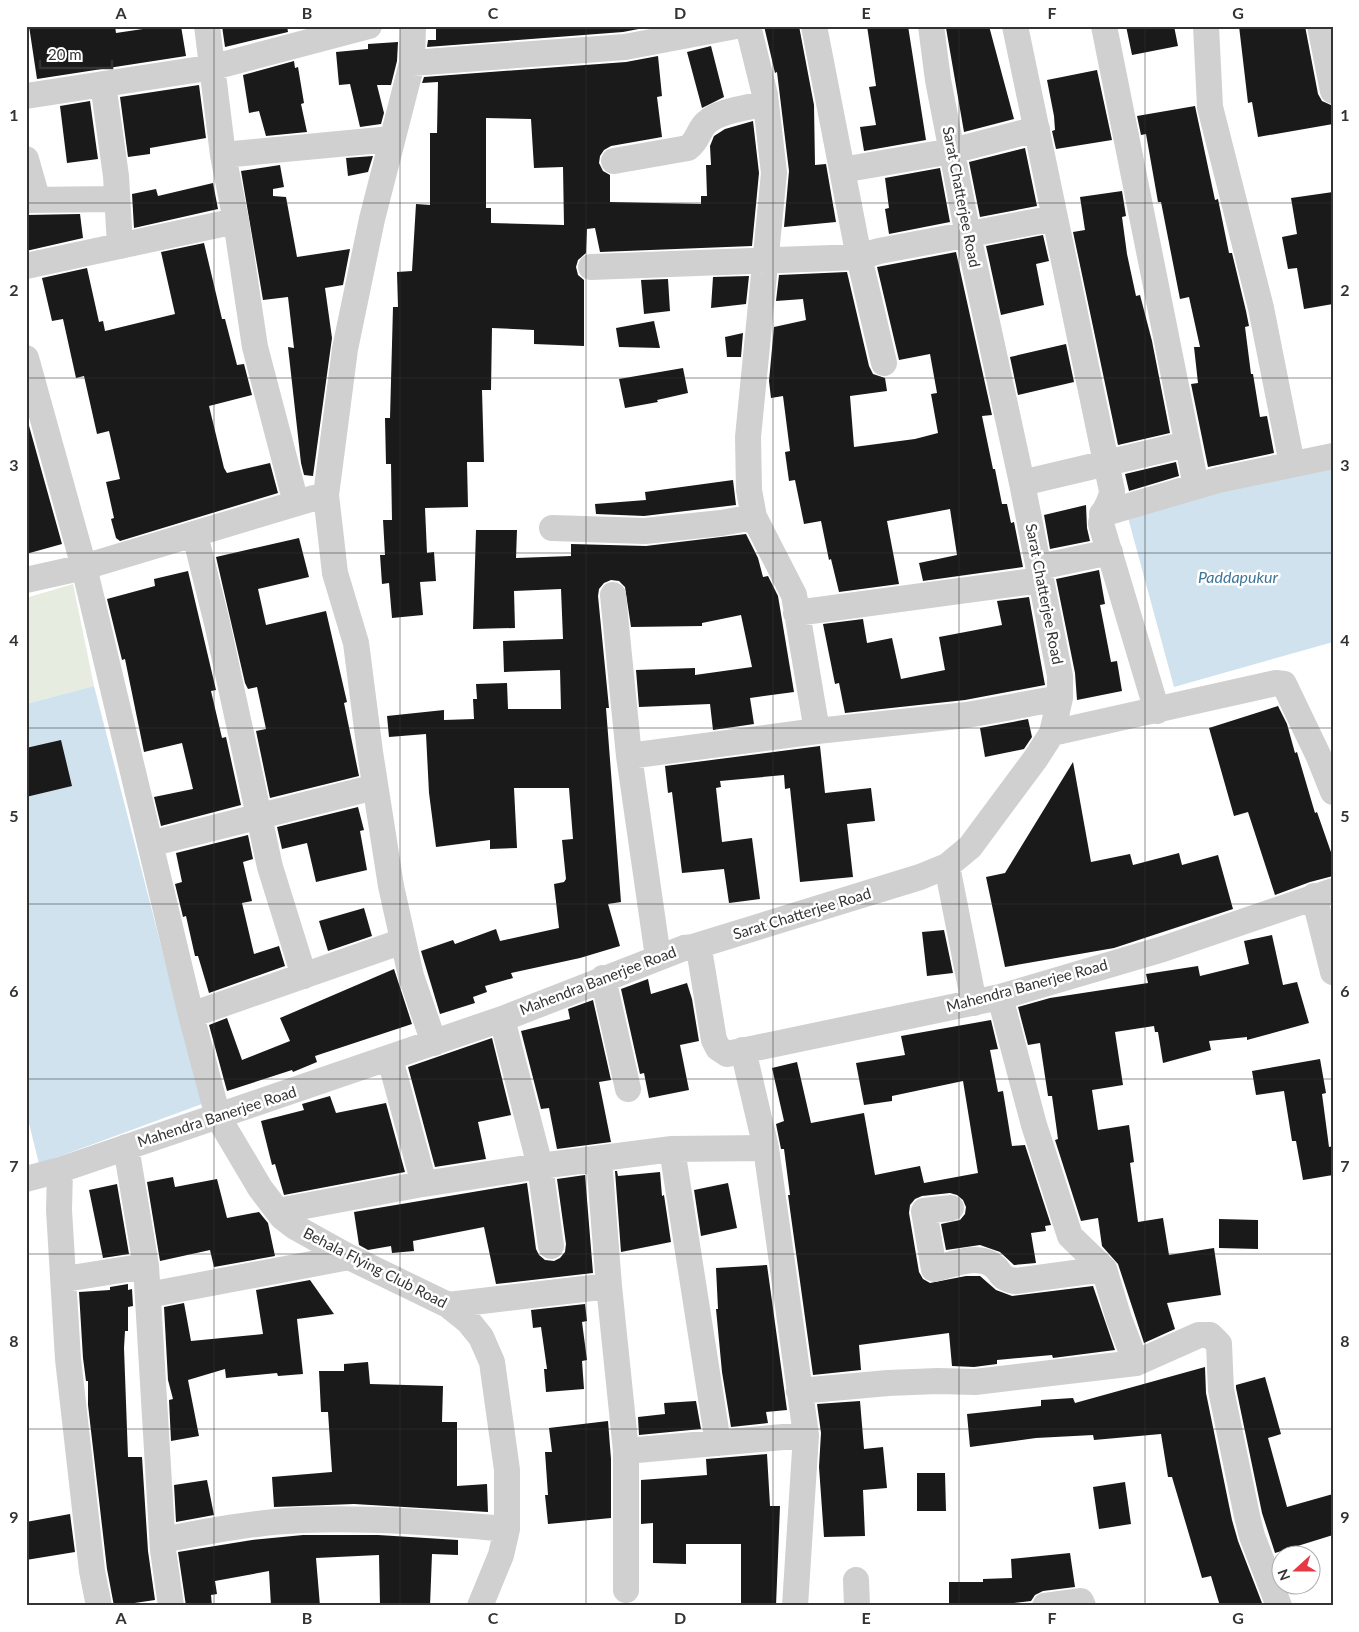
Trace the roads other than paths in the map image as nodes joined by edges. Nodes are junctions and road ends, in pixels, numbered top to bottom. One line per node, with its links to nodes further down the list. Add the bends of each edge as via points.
1 (207, 26): 13 (street)
2 (369, 26): 13 (street)
3 (413, 26): 12 (street)
4 (736, 26): 12 (street, via 625,47)
5 (748, 26): 17 (street)
6 (814, 26): 24 (street)
7 (930, 26): 20 (street, Sarat Chatterjee Road)
8 (1014, 26): 18 (street)
9 (1104, 26): 37 (street)
10 (1206, 26): 40 (street, via 1210,107 1261,308)
11 (1321, 26): 15 (street)
12 (412, 63): 19 (street)
13 (214, 67): 14 (street); 21 (street)
14 (103, 84): 16 (street); 26 (street, via 116,176)
15 (1333, 91)
16 (26, 96)
17 (766, 103): 23 (street, via 716,117 705,124 696,142 688,148); 32 (street, via 774,173)
18 (1037, 130): 20 (street); 27 (street)
19 (392, 139): 21 (street); 43 (street, via 345,349)
20 (952, 151): 24 (street); 29 (street, Sarat Chatterjee Road)
21 (223, 155): 28 (street)
22 (26, 159): 25 (street)
23 (614, 161)
24 (842, 170): 31 (street)
25 (32, 199): 26 (street)
26 (116, 199): 30 (street)
27 (1055, 218): 29 (street); 39 (street)
28 (236, 221): 30 (street); 44 (street, via 255,347)
29 (968, 235): 31 (street); 41 (street, Sarat Chatterjee Road)
30 (120, 246): 33 (street)
31 (859, 257): 32 (street); 36 (street)
32 (765, 259): 34 (street); 46 (street, via 748,437 749,490)
33 (26, 266)
34 (591, 267)
35 (26, 358): 50 (street, Behala Flying Club Road)
36 (884, 363)
37 (1187, 444): 39 (street); 42 (street)
38 (1333, 456): 40 (street)
39 (1106, 464): 41 (street); 45 (street, via 1111,497)
40 (1292, 464): 42 (street)
41 (1022, 483): 51 (street, Sarat Chatterjee Road)
42 (1196, 486): 45 (street)
43 (326, 495): 44 (street); 61 (street, via 335,573 356,643)
44 (296, 503): 48 (street)
45 (1102, 514): 49 (street, via 1101,524)
46 (754, 517): 47 (street, via 644,530); 54 (street, via 790,585)
47 (552, 528)
48 (195, 535): 50 (street); 63 (street)
49 (1110, 552): 51 (street); 56 (street)
50 (84, 567): 52 (street); 64 (street, Behala Flying Club Road)
51 (1040, 573): 54 (street); 55 (street, Sarat Chatterjee Road, via 1060,676)
52 (26, 580)
53 (613, 594): 60 (street)
54 (796, 612): 57 (street)
55 (1060, 698): 57 (street, via 967,714); 58 (street, Sarat Chatterjee Road)
56 (1157, 710): 58 (street); 59 (street, via 1276,683 1284,684)
57 (817, 731): 60 (street)
58 (1052, 733): 65 (street, Sarat Chatterjee Road, via 970,847)
59 (1326, 755): 62 (street)
60 (629, 756): 69 (street)
61 (375, 787): 63 (street); 67 (street)
62 (1333, 792)
63 (260, 817): 64 (street); 71 (street, via 270,867)
64 (150, 844): 75 (street, Behala Flying Club Road)
65 (947, 866): 68 (street, Sarat Chatterjee Road); 74 (street)
66 (1324, 894): 70 (street); 73 (street, Mahendra Banerjee Road, via 1164,949)
67 (403, 941): 71 (street); 77 (street, via 411,976)
68 (693, 948): 69 (street, Mahendra Banerjee Road); 78 (street, Mahendra Banerjee Road, via 700,955 714,1040 718,1048 727,1054)
69 (658, 957): 72 (street, Mahendra Banerjee Road)
70 (1333, 972)
71 (304, 976): 75 (street)
72 (603, 978): 76 (street, Mahendra Banerjee Road); 80 (street)
73 (1000, 997): 74 (street, Mahendra Banerjee Road); 95 (street, via 1034,1125 1070,1236)
74 (974, 1003): 78 (street, Mahendra Banerjee Road)
75 (191, 1015): 81 (street, Behala Flying Club Road)
76 (502, 1019): 77 (street, Mahendra Banerjee Road); 86 (street)
77 (434, 1043): 79 (street, Mahendra Banerjee Road)
78 (743, 1050): 83 (street)
79 (390, 1059): 81 (street, Mahendra Banerjee Road); 89 (street)
80 (628, 1089)
81 (218, 1117): 82 (street, Mahendra Banerjee Road); 91 (street, Behala Flying Club Road, via 260,1188)
82 (126, 1147): 87 (street, Mahendra Banerjee Road); 94 (street)
83 (766, 1148): 84 (street); 101 (street)
84 (672, 1149): 85 (street); 103 (street)
85 (599, 1158): 86 (street); 97 (street)
86 (540, 1166): 89 (street); 92 (street)
87 (60, 1170): 88 (street, Mahendra Banerjee Road); 96 (street, via 59,1210)
88 (26, 1178)
89 (424, 1184): 91 (street)
90 (951, 1208): 95 (street, via 924,1212 934,1269 976,1258 992,1264 1004,1278 1015,1281)
91 (278, 1211): 93 (street, Behala Flying Club Road, via 294,1227)
92 (551, 1246)
93 (349, 1258): 98 (street); 99 (street, Behala Flying Club Road)
94 (146, 1266): 96 (street); 98 (street)
95 (1104, 1269): 100 (street)
96 (65, 1279): 109 (street, via 68,1359 92,1571)
97 (609, 1286): 99 (street); 104 (street)
98 (148, 1295): 106 (street)
99 (448, 1305): 105 (street, Behala Flying Club Road, via 481,1337 492,1362 506,1470)
100 (1136, 1362): 101 (street, via 975,1382 904,1382); 116 (street, via 1199,1335 1210,1335 1219,1344 1221,1390 1247,1516)
101 (799, 1392): 102 (street)
102 (806, 1435): 103 (street); 112 (street)
103 (718, 1443): 104 (street)
104 (626, 1451): 108 (street)
105 (507, 1529): 106 (street, via 421,1521 300,1520 214,1530); 111 (street, Behala Flying Club Road, via 501,1555)
106 (163, 1540): 110 (street)
107 (856, 1580): 113 (street)
108 (626, 1590)
109 (99, 1606)
110 (171, 1606)
111 (480, 1606)
112 (795, 1606)
113 (857, 1606)
114 (1045, 1606): 115 (street, via 1081,1601)
115 (1083, 1606)
116 (1279, 1606)

